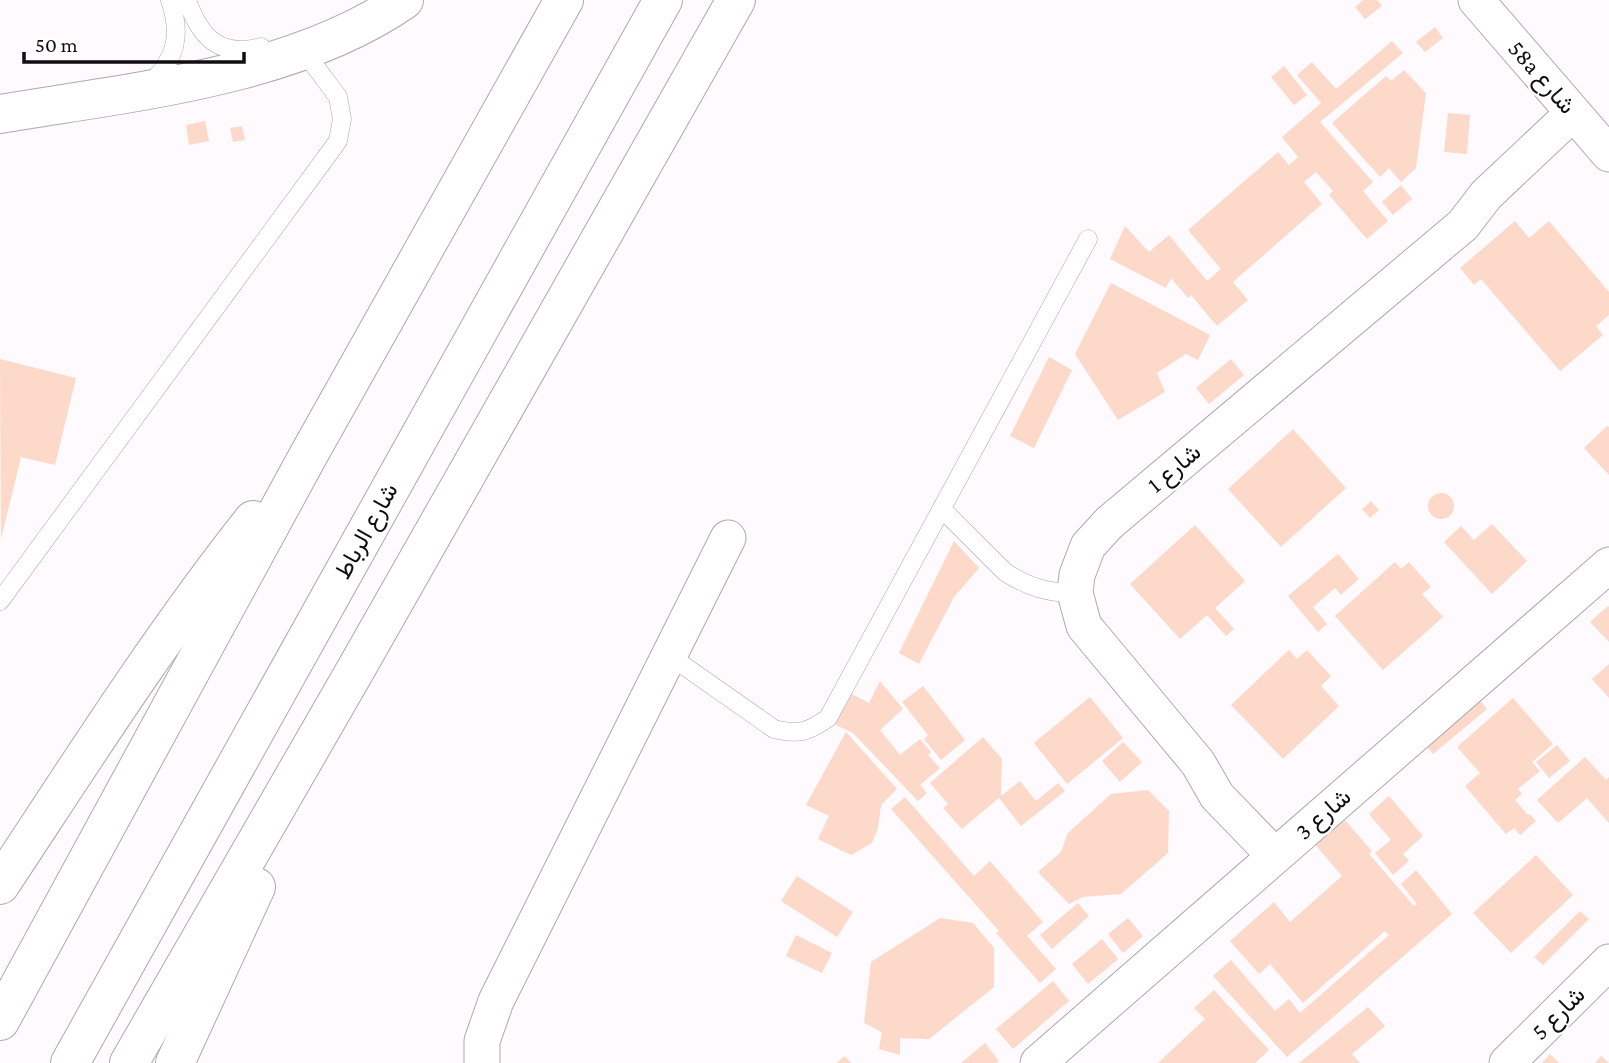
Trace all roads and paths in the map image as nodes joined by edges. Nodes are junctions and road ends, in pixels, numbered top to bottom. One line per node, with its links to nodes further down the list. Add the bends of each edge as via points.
1 (170, 0): 10 (lane, via 176,26 174,49 168,64)
2 (187, 0): 8 (lane, via 203,33 212,42 234,50 259,48 329,26)
3 (404, 0): 8 (highway)
4 (564, 0): 14 (highway)
5 (663, 0): 26 (highway, شارع الرباط)
6 (736, 0): 21 (highway)
7 (1476, 0): 12 (street, 58a شارع)
8 (347, 33): 9 (highway)
9 (303, 50): 10 (highway, via 202,80); 19 (lane, via 338,97 342,119 338,141)
10 (145, 89): 11 (highway)
11 (0, 114)
12 (1590, 132): 18 (street, شارع 1, via 1496,206 1463,225 1098,533 1081,560)
13 (1088, 239): 15 (lane)
14 (309, 454): 23 (highway, via 159,644); 25 (highway)
15 (943, 510): 18 (lane, via 1016,579 1044,591); 20 (lane, via 828,718 812,729 793,733 774,729)
16 (728, 538): 20 (street)
17 (1609, 565): 22 (street, شارع 3)
18 (1076, 593): 22 (street, شارع 1, via 1084,626 1198,763 1217,796)
19 (0, 601)
20 (670, 656): 29 (street, via 496,1001 482,1041)
21 (356, 669): 27 (highway); 28 (highway)
22 (1282, 850): 30 (street, شارع 3)
23 (0, 885)
24 (1609, 962): 31 (street, شارع 5)
25 (0, 1021)
26 (70, 1063)
27 (129, 1063)
28 (175, 1063)
29 (482, 1063)
30 (1038, 1063)
31 (1507, 1063)

